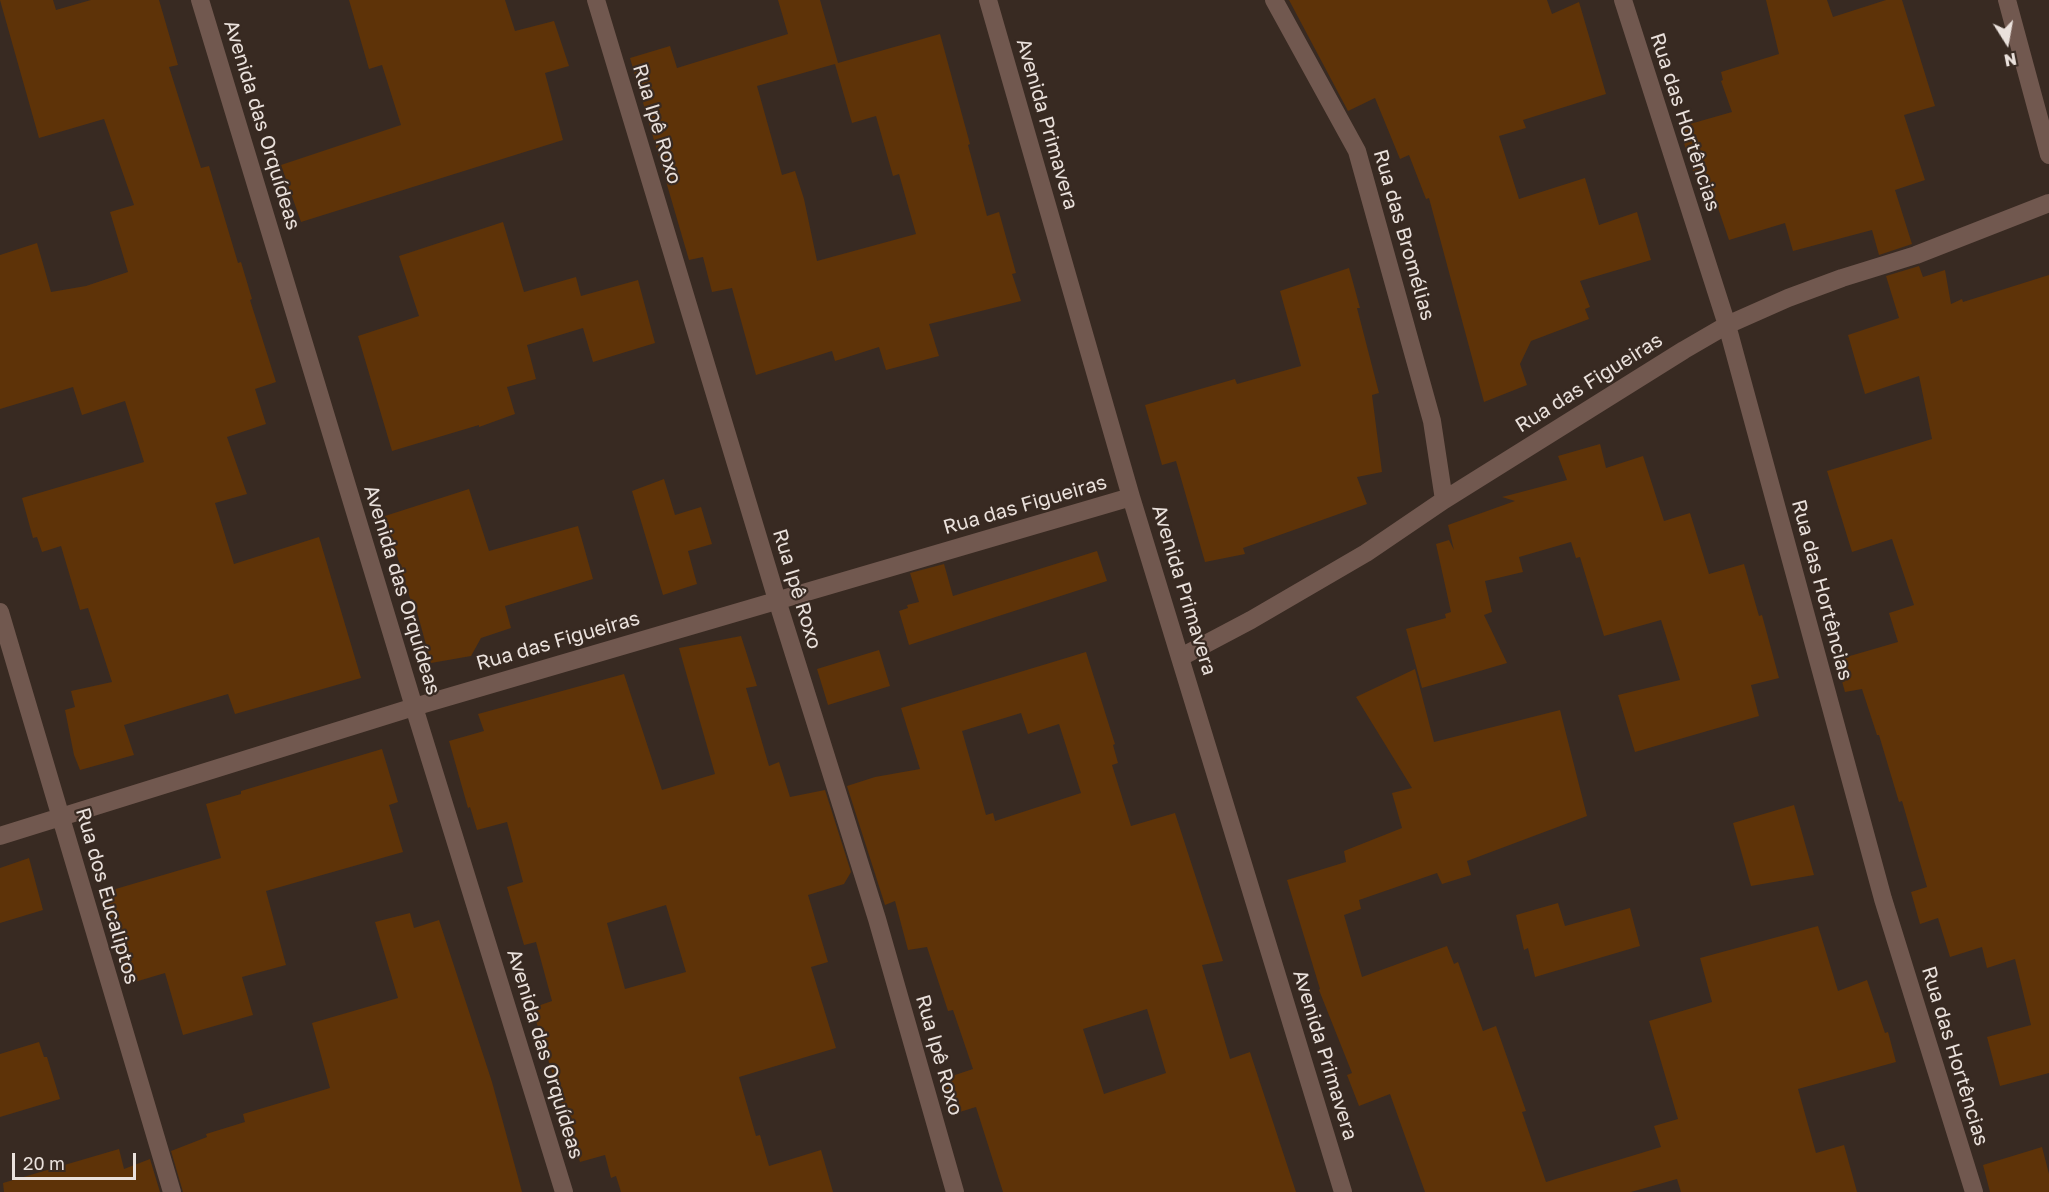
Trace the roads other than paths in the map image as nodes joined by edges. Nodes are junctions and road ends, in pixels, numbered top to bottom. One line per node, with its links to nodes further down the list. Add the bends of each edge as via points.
1 (201, 0): 15 (street, Avenida das Orquídeas)
2 (596, 0): 12 (street, Rua Ipê Roxo)
3 (988, 0): 10 (street, Avenida Primavera)
4 (1274, 0): 11 (street, Rua das Bromélias, via 1357,151 1431,421)
5 (1623, 0): 9 (street, Rua das Hortências)
6 (2007, 0): 7 (street)
7 (2049, 155)
8 (2049, 203): 9 (street, Rua das Figueiras, via 1916,255 1788,298)
9 (1727, 325): 11 (street, Rua das Figueiras); 22 (street, Rua das Hortências, via 1883,899)
10 (1131, 497): 12 (street, Rua das Figueiras); 14 (street, Avenida Primavera)
11 (1444, 500): 14 (street, Rua das Figueiras, via 1355,559)
12 (777, 600): 15 (street, Rua das Figueiras); 20 (street, Rua Ipê Roxo, via 877,919)
13 (0, 612): 16 (street, Rua dos Eucaliptos)
14 (1181, 657): 21 (street, Avenida Primavera)
15 (414, 707): 16 (street, Rua das Figueiras); 19 (street, Avenida das Orquídeas)
16 (61, 817): 17 (street, Rua das Figueiras); 18 (street, Rua dos Eucaliptos)
17 (0, 836)
18 (172, 1192)
19 (564, 1192)
20 (955, 1192)
21 (1343, 1192)
22 (1974, 1192)

